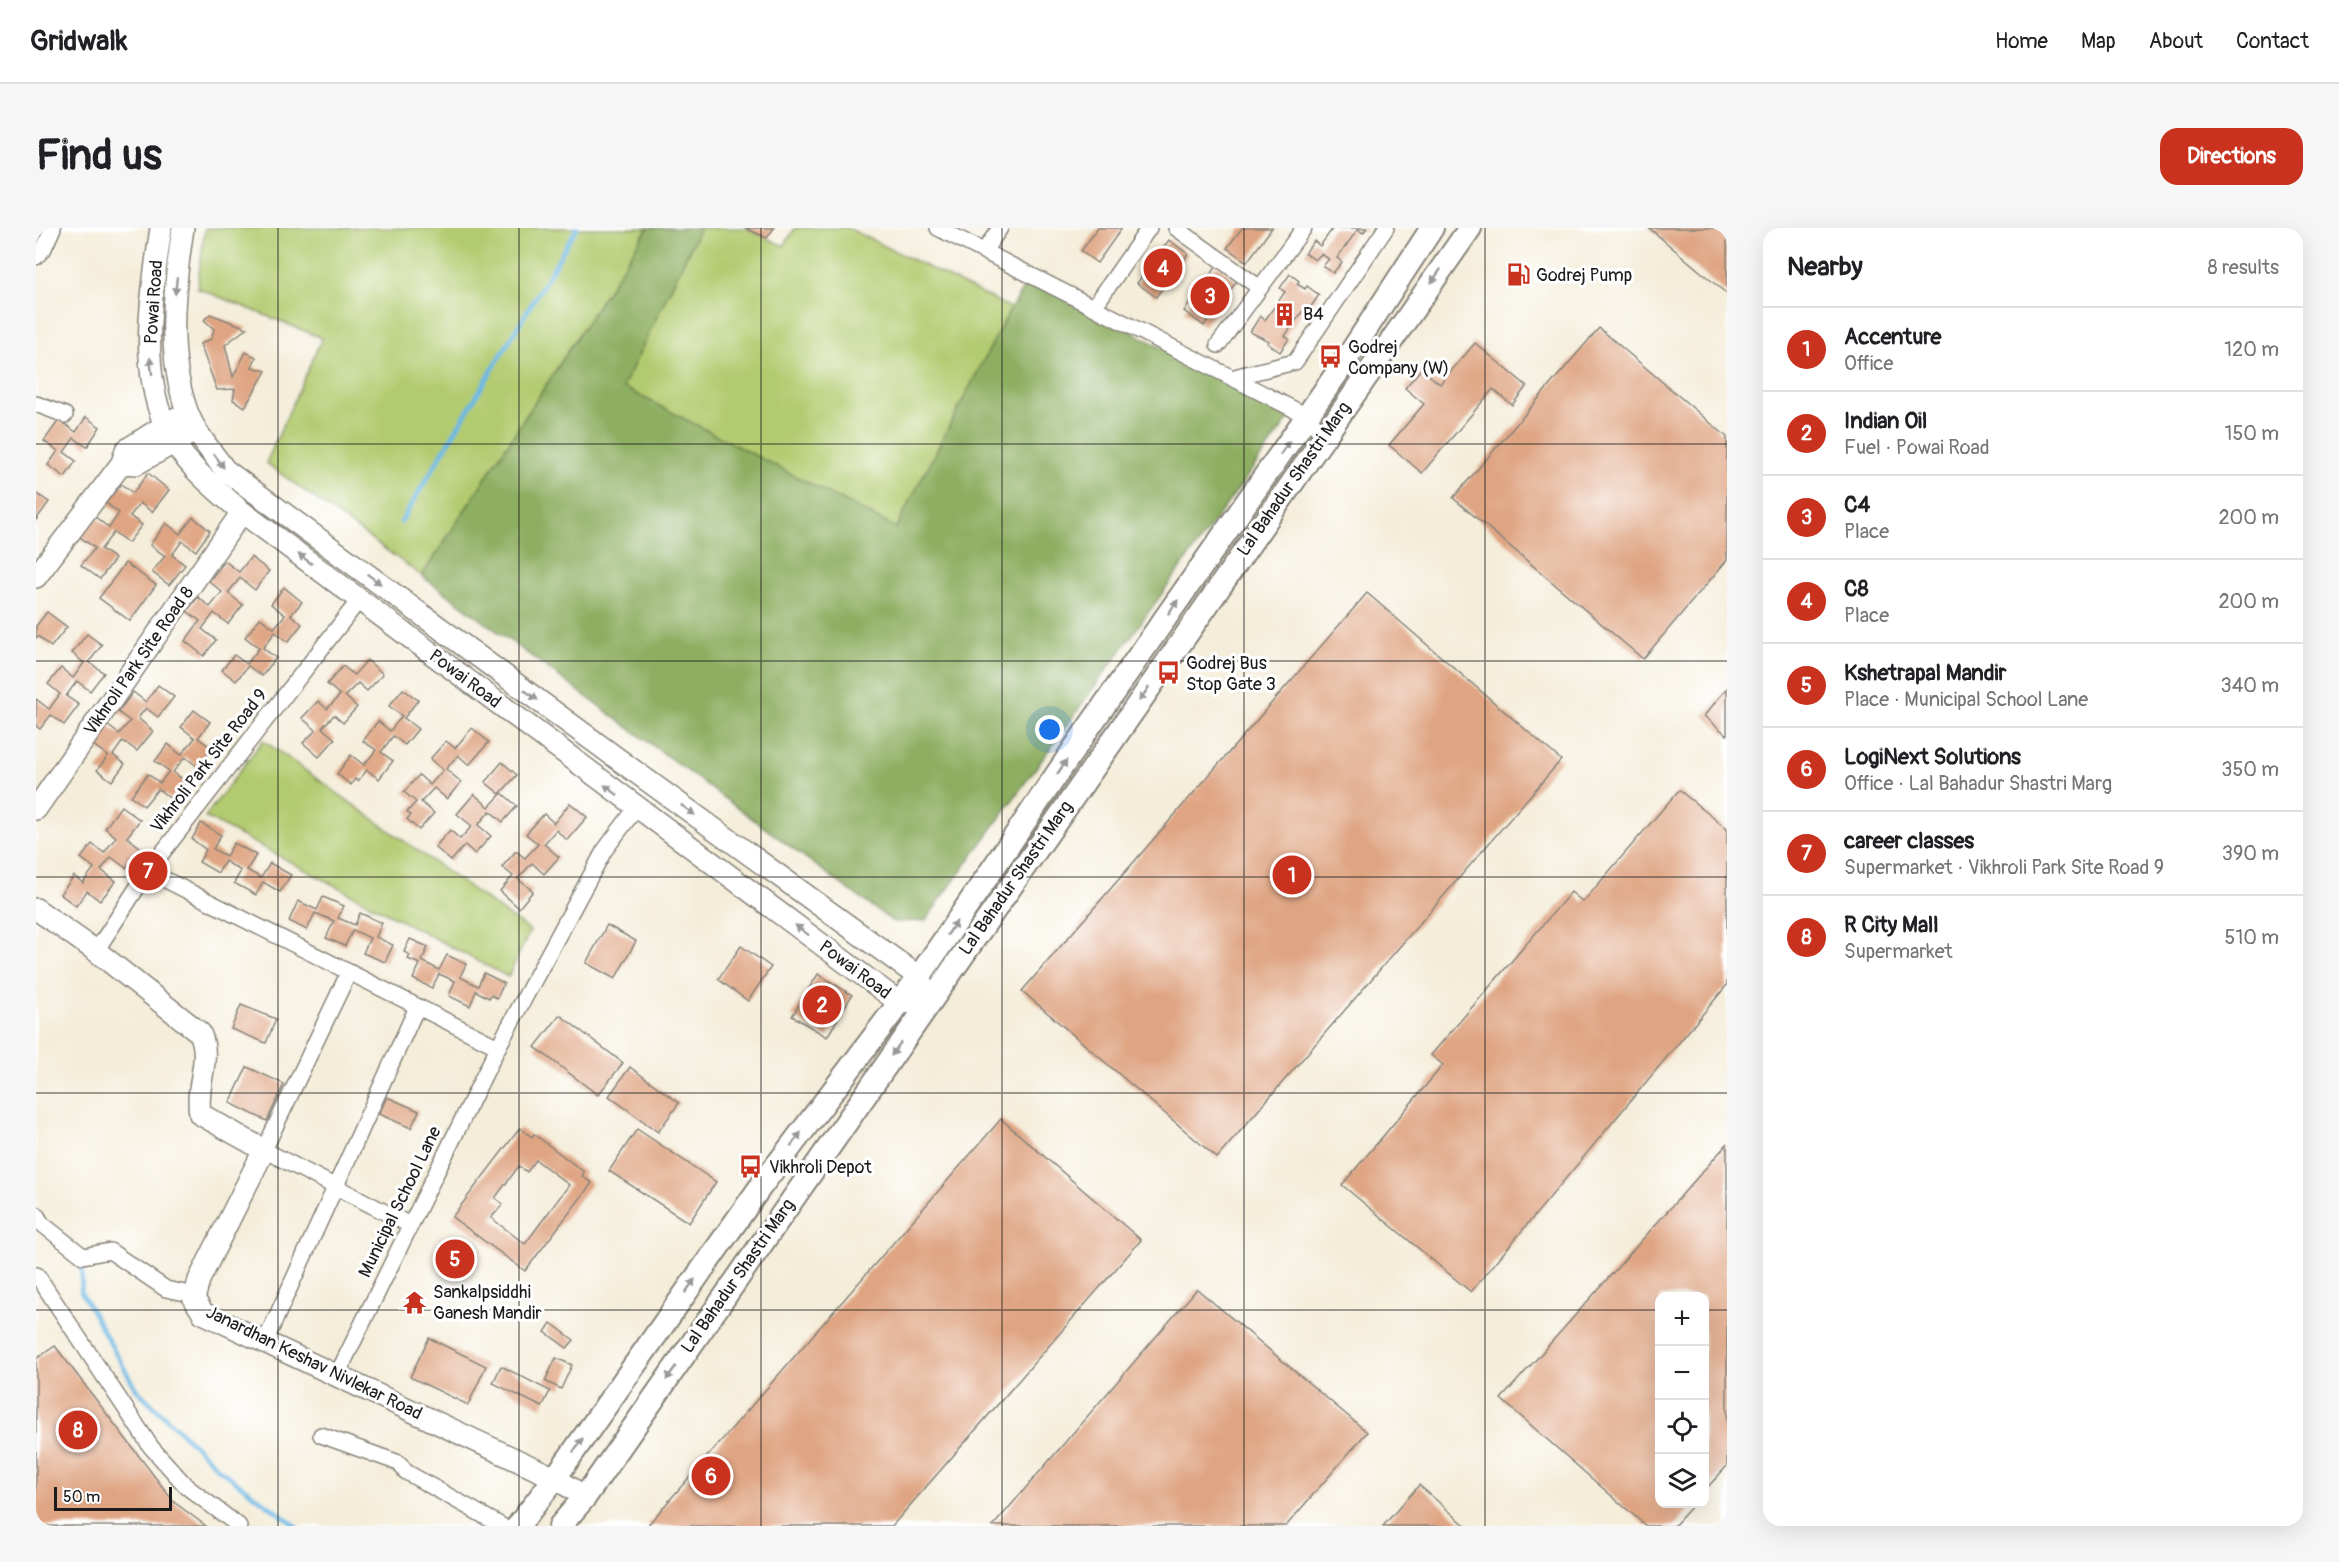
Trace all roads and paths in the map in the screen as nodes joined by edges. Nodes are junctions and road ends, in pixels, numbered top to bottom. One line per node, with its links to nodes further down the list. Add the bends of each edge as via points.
1 (53, 228): 13 (street)
2 (161, 228): 22 (main road, Powai Road, one-way to 2, via 150,366 150,300)
3 (183, 228): 21 (main road, Powai Road, one-way to 21, via 174,301 175,360)
4 (938, 228): 12 (street)
5 (1000, 228): 12 (street)
6 (1149, 228): 15 (street)
7 (1176, 228): 14 (street)
8 (1304, 228): 14 (street)
9 (1386, 228): 17 (street, via 1295,362)
10 (1432, 228): 20 (main road, Lal Bahadur Shastri Marg)
11 (1470, 228): 23 (main road, Lal Bahadur Shastri Marg, one-way to 23)
12 (984, 251): 15 (street)
13 (36, 257)
14 (1260, 288): 16 (street)
15 (1094, 307): 20 (street)
16 (1218, 345)
17 (1238, 376)
18 (36, 404): 19 (street)
19 (65, 415)
20 (1307, 416): 23 (street); 37 (main road, Lal Bahadur Shastri Marg, one-way to 20)
21 (192, 421): 22 (main road); 24 (main road); 37 (main road, Powai Road, one-way to 37, via 225,470)
22 (164, 423): 24 (main road, Powai Road); 26 (main road, via 126,450)
23 (1324, 436): 38 (main road, Lal Bahadur Shastri Marg, one-way to 38)
24 (175, 442): 25 (main road); 27 (main road, Powai Road)
25 (143, 460): 26 (main road); 27 (main road)
26 (122, 463): 29 (main road)
27 (196, 471): 28 (main road, Powai Road)
28 (242, 512): 30 (main road, Powai Road, one-way to 28); 32 (main road, Vikhroli Park Site Road 8)
29 (36, 576)
30 (360, 599): 31 (main road, Powai Road, one-way to 30); 33 (street, Vikhroli Park Site Road 9)
31 (636, 808): 39 (main road, Powai Road, one-way to 31); 41 (street, Municipal School Lane, via 604,851)
32 (36, 809)
33 (148, 871): 35 (street, Vikhroli Park Site Road 9); 36 (street)
34 (36, 909): 35 (main road)
35 (96, 951): 42 (main road, via 200,1033 206,1047 197,1095 200,1114)
36 (349, 972): 40 (street); 42 (street)
37 (919, 976): 38 (main road, Powai Road); 39 (main road, Lal Bahadur Shastri Marg)
38 (929, 1001): 39 (main road, Powai Road); 45 (main road, Lal Bahadur Shastri Marg, one-way to 45)
39 (900, 1003): 44 (main road, Lal Bahadur Shastri Marg, one-way to 39)
40 (417, 1007): 41 (street); 43 (street)
41 (498, 1047): 47 (street, Municipal School Lane)
42 (264, 1150): 43 (street); 49 (main road, Janardhan Keshav Nivlekar Road)
43 (336, 1186): 47 (street); 50 (street)
44 (761, 1186): 45 (main road); 53 (main road, Lal Bahadur Shastri Marg, one-way to 44)
45 (788, 1204): 54 (main road, Lal Bahadur Shastri Marg, one-way to 54)
46 (36, 1214): 49 (street, via 42,1224 83,1256 110,1251 166,1289)
47 (410, 1225): 51 (street, Municipal School Lane)
48 (36, 1275): 55 (street, via 151,1446 187,1487)
49 (195, 1295): 50 (main road, Janardhan Keshav Nivlekar Road, via 203,1313)
50 (265, 1342): 51 (main road, Janardhan Keshav Nivlekar Road)
51 (337, 1375): 53 (main road, Janardhan Keshav Nivlekar Road)
52 (321, 1435): 56 (street, via 399,1463 406,1473)
53 (555, 1478): 54 (main road, Janardhan Keshav Nivlekar Road); 57 (main road, Lal Bahadur Shastri Marg)
54 (585, 1497): 58 (main road, Lal Bahadur Shastri Marg)
55 (239, 1526)
56 (502, 1526)
57 (518, 1526)
58 (560, 1526)

